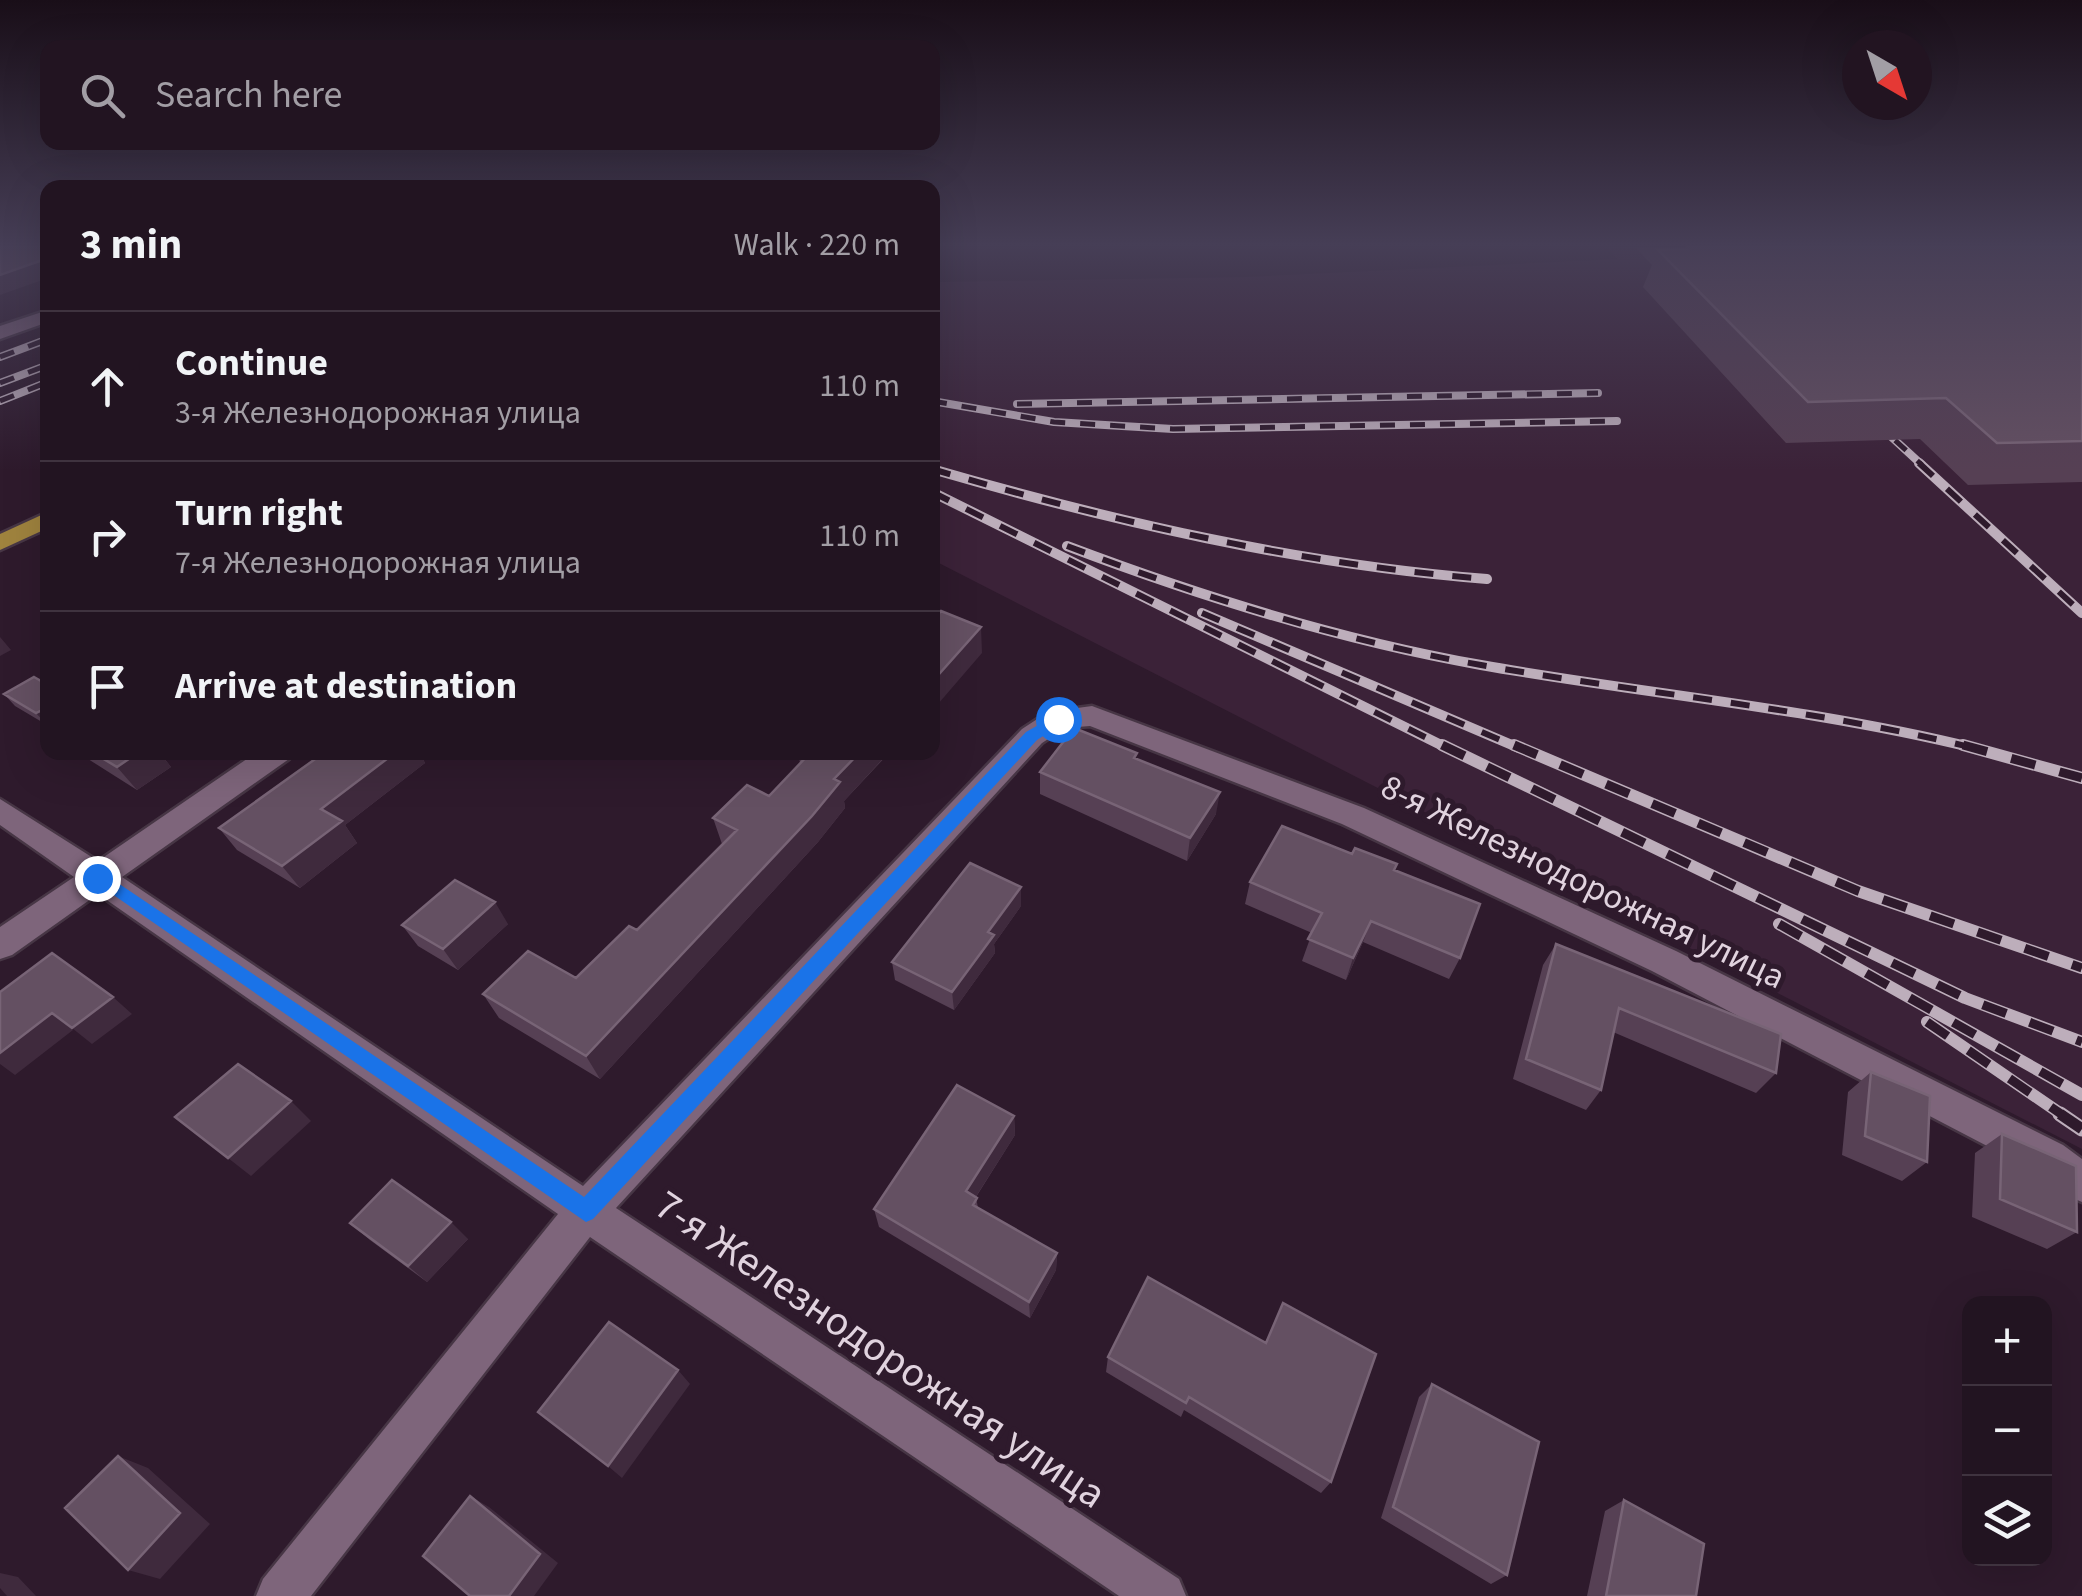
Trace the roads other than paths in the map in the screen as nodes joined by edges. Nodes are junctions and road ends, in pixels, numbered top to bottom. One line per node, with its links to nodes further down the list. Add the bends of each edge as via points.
1 (31, 321): 2 (street)
2 (0, 333)
3 (40, 523): 4 (main road)
4 (0, 543)
5 (267, 760): 7 (street)
6 (0, 810): 7 (street, 7-я Железнодорожная улица)
7 (97, 878): 8 (street); 10 (street, 7-я Железнодорожная улица)
8 (0, 945)
9 (2082, 1183): 10 (street, 8-я Железнодорожная улица, via 2049,1158 1664,961 1353,816 1092,716 1058,719 1032,736)
10 (586, 1211): 11 (street); 12 (street, 7-я Железнодорожная улица)
11 (280, 1596)
12 (1162, 1596)

